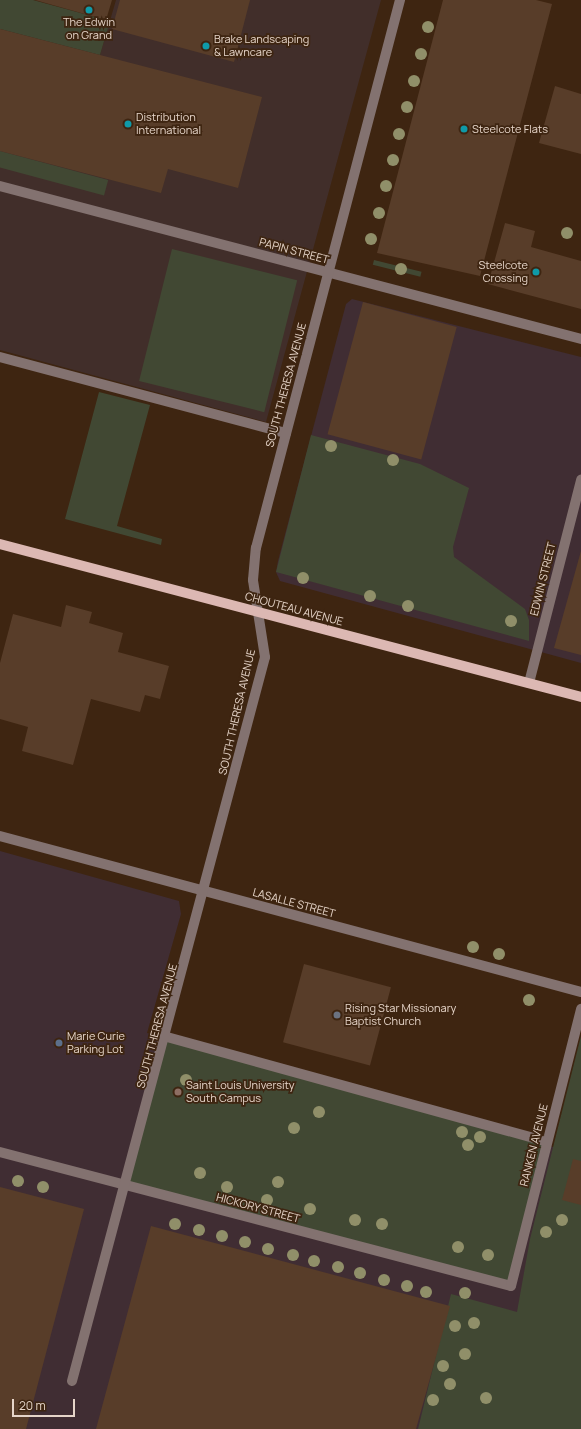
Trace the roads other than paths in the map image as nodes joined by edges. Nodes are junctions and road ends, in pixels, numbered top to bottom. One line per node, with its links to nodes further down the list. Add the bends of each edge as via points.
1 (400, 0): 3 (street, SOUTH THERESA AVENUE)
2 (0, 186): 3 (street, PAPIN STREET)
3 (328, 272): 4 (street, PAPIN STREET); 6 (street, SOUTH THERESA AVENUE)
4 (581, 339)
5 (0, 357): 6 (street)
6 (286, 433): 9 (street, SOUTH THERESA AVENUE, via 254,563 253,580)
7 (581, 480): 10 (street, EDWIN STREET)
8 (0, 544): 9 (main road, CHOUTEAU AVENUE)
9 (260, 613): 10 (main road, CHOUTEAU AVENUE); 13 (street, SOUTH THERESA AVENUE, via 265,657)
10 (529, 683): 11 (main road, CHOUTEAU AVENUE)
11 (581, 697)
12 (0, 836): 13 (street, LASALLE STREET)
13 (205, 891): 14 (street, LASALLE STREET); 16 (street, SOUTH THERESA AVENUE)
14 (581, 992)
15 (581, 1009): 17 (street, RANKEN AVENUE)
16 (167, 1037): 17 (street); 19 (street, SOUTH THERESA AVENUE)
17 (547, 1142): 20 (street, RANKEN AVENUE)
18 (0, 1152): 19 (street, HICKORY STREET)
19 (124, 1186): 20 (street, HICKORY STREET); 21 (street, SOUTH THERESA AVENUE)
20 (511, 1286)
21 (72, 1381)

